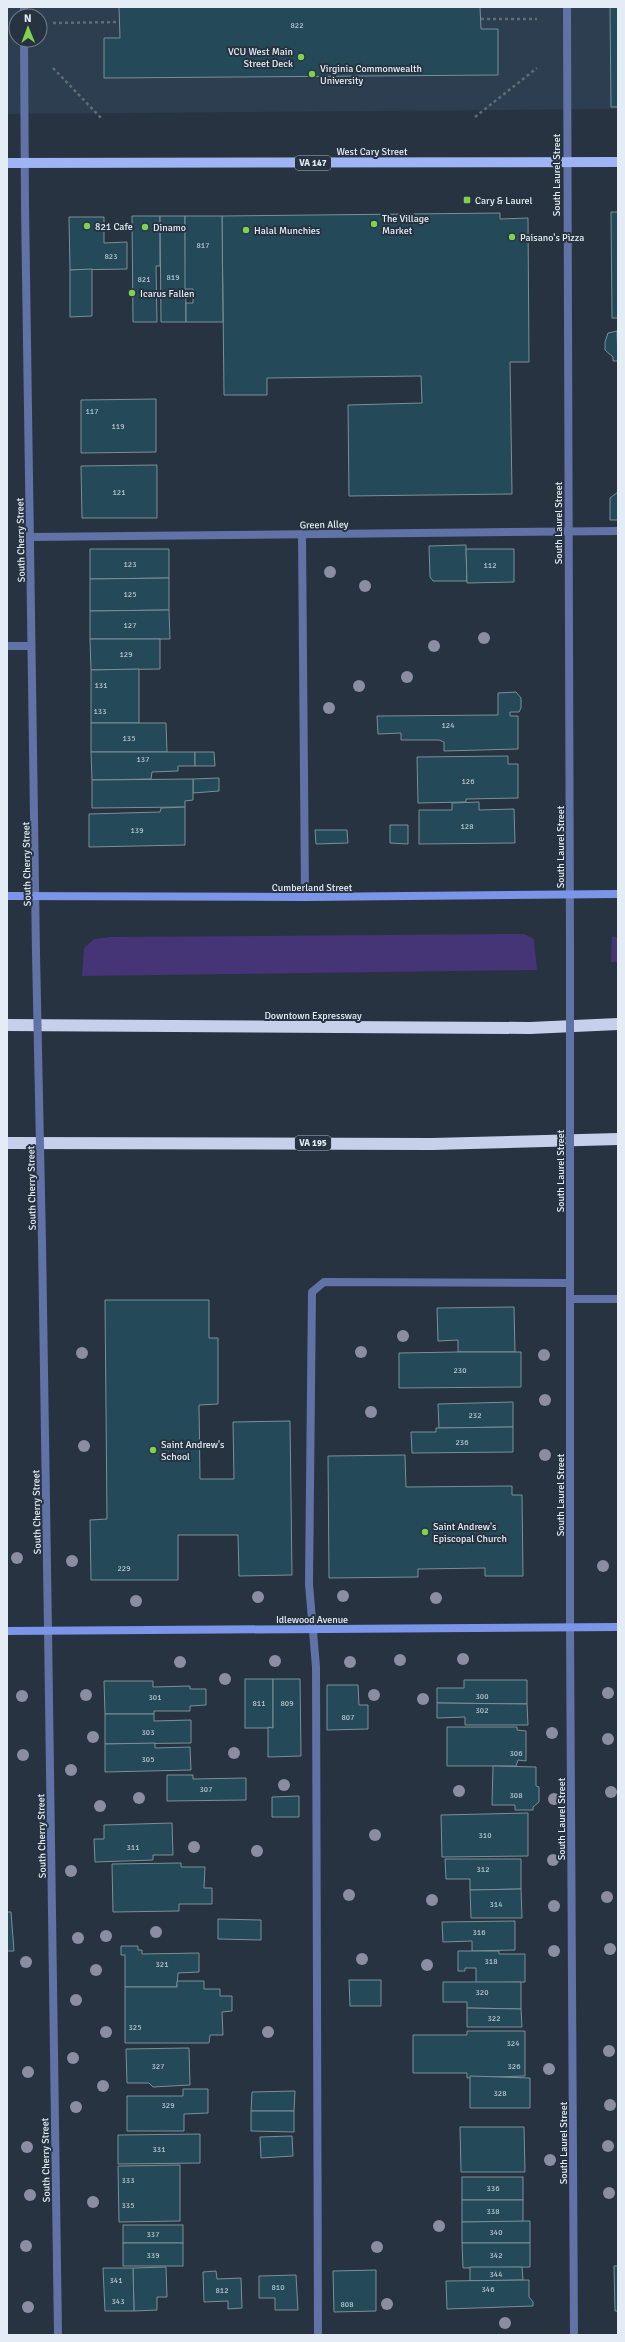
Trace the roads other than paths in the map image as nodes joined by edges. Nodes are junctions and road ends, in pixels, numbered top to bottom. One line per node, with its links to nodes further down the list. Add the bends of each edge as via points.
1 (567, 7): 6 (street, South Laurel Street)
2 (24, 48): 5 (street, South Cherry Street)
3 (618, 162): 6 (main road, West Cary Street / VA 147)
4 (7, 163): 5 (main road, West Cary Street / VA 147)
5 (25, 163): 6 (main road, West Cary Street / VA 147); 10 (street, South Cherry Street)
6 (566, 163): 8 (street, South Laurel Street)
7 (618, 531): 8 (street, Green Alley)
8 (568, 532): 9 (street, Green Alley); 14 (street, South Laurel Street)
9 (302, 534): 10 (street, Green Alley); 17 (street)
10 (30, 537): 12 (street, South Cherry Street)
11 (7, 646): 12 (street)
12 (32, 646): 16 (street, South Cherry Street)
13 (618, 894): 14 (main road, Cumberland Street)
14 (570, 895): 17 (main road, Cumberland Street); 22 (street, South Laurel Street, bridge)
15 (7, 896): 16 (main road, Cumberland Street)
16 (36, 896): 17 (main road, Cumberland Street); 28 (street, South Cherry Street, bridge)
17 (305, 897)
18 (618, 1024): 19 (highway, Downtown Expressway, via 530,1028)
19 (7, 1025)
20 (618, 1139): 21 (highway, VA 195, via 432,1144)
21 (7, 1143)
22 (570, 1283): 23 (street, South Laurel Street); 27 (street, via 324,1282 312,1292 309,1584)
23 (570, 1299): 24 (street); 26 (street, South Laurel Street)
24 (618, 1299)
25 (618, 1627): 26 (main road, Idlewood Avenue)
26 (570, 1628): 27 (main road, Idlewood Avenue); 32 (street, South Laurel Street)
27 (313, 1629): 28 (main road, Idlewood Avenue); 31 (street, via 316,1667)
28 (48, 1630): 29 (main road, Idlewood Avenue); 30 (street, South Cherry Street)
29 (7, 1631)
30 (58, 2335)
31 (318, 2335)
32 (574, 2335)

